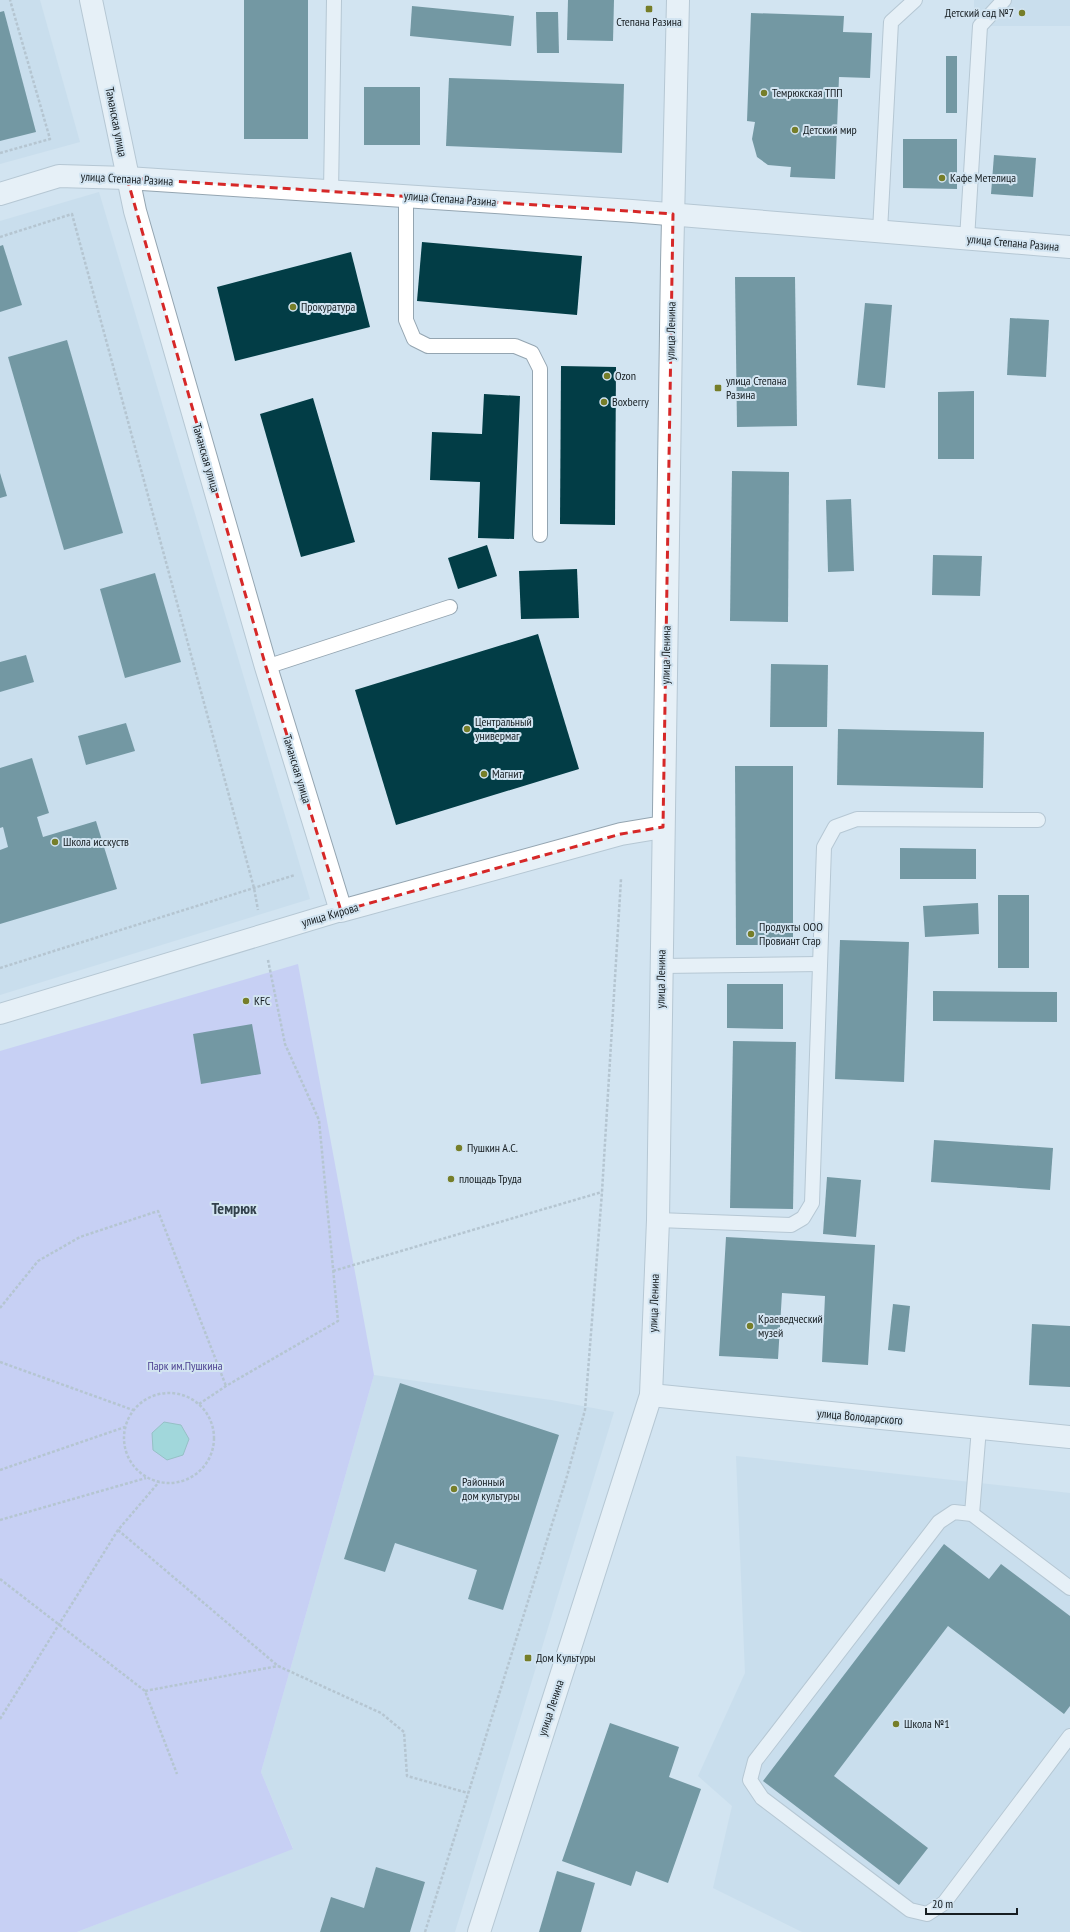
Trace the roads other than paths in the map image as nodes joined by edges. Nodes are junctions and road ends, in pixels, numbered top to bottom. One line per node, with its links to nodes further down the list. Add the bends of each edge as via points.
1 (91, 0): 6 (street, Таманская улица)
2 (334, 0): 7 (lane)
3 (678, 0): 10 (street, улица Ленина)
4 (915, 0): 11 (lane, via 891,22)
5 (1004, 0): 12 (lane, via 980,26)
6 (127, 178): 7 (street, улица Степана Разина); 8 (street, улица Степана Разина, via 59,176); 16 (street, Таманская улица)
7 (331, 192): 9 (street, улица Степана Разина)
8 (0, 194)
9 (406, 196): 10 (street, улица Степана Разина); 14 (lane, via 406,320 414,339 428,346 515,346 532,353 540,369)
10 (673, 214): 11 (street, улица Степана Разина); 18 (street, улица Ленина)
11 (880, 232): 12 (street, улица Степана Разина)
12 (967, 239): 13 (street, улица Степана Разина)
13 (1070, 247)
14 (540, 535)
15 (450, 607): 16 (lane)
16 (266, 667): 19 (street, Таманская улица)
17 (1038, 820): 20 (lane, via 857,819 834,827 824,847)
18 (663, 827): 19 (street, улица Кирова, via 621,834); 21 (street, улица Ленина)
19 (341, 911): 22 (street, улица Кирова)
20 (820, 964): 21 (lane); 23 (lane, via 812,1203 803,1218 790,1224)
21 (661, 966): 23 (street, улица Ленина)
22 (0, 1014)
23 (658, 1220): 24 (street, улица Ленина)
24 (651, 1395): 25 (street, улица Володарского); 30 (street, улица Ленина)
25 (979, 1428): 26 (street, улица Володарского); 27 (lane)
26 (1070, 1437)
27 (972, 1514): 28 (lane); 29 (lane, via 954,1512 939,1522 755,1761 750,1780 762,1798 898,1901 910,1910 927,1914 944,1903)
28 (1070, 1588)
29 (1070, 1736)
30 (479, 1932)

